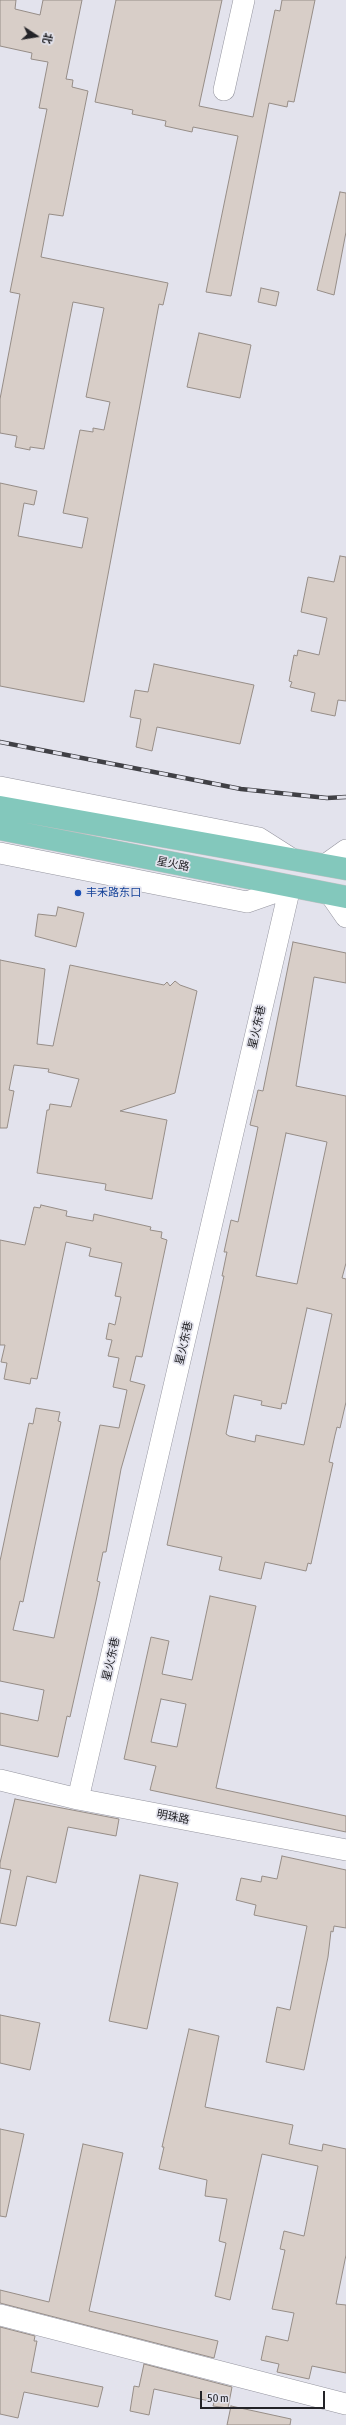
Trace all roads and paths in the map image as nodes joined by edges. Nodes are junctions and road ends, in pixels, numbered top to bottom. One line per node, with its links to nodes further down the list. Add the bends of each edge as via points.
1 (244, 0): 2 (street)
2 (224, 90)
3 (0, 787): 8 (street, via 260,838)
4 (0, 807): 8 (main road)
5 (0, 829): 11 (main road, 星火路)
6 (346, 850): 9 (street)
7 (0, 853): 11 (street, via 247,902)
8 (293, 860): 9 (main road)
9 (325, 866): 10 (main road)
10 (346, 869)
11 (290, 887): 12 (main road, 星火路); 15 (street, 星火东巷)
12 (338, 896): 13 (street)
13 (346, 918)
14 (0, 1780): 15 (street, 明珠路)
15 (78, 1799): 16 (street, 明珠路)
16 (346, 1850)
17 (0, 2315): 18 (street)
18 (346, 2404)

